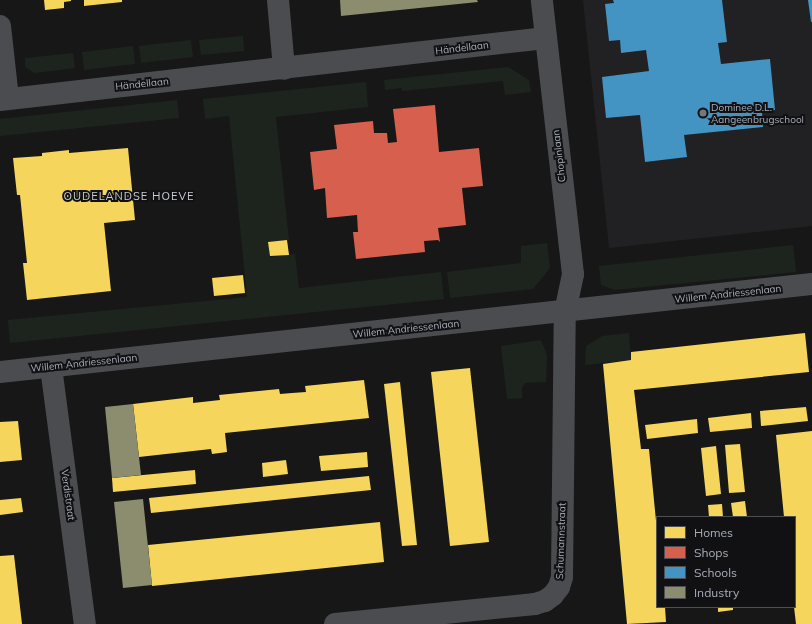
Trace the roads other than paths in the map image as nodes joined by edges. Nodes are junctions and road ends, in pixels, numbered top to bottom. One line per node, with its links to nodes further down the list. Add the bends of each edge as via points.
1 (278, 0): 5 (street)
2 (542, 0): 4 (street, Chopinlaan)
3 (0, 26): 6 (street)
4 (545, 38): 5 (street, Händellaan); 8 (street, Chopinlaan, via 573,274)
5 (284, 69): 6 (street, Händellaan)
6 (4, 99)
7 (812, 284): 8 (street, Willem Andriessenlaan)
8 (565, 312): 9 (street, Willem Andriessenlaan); 12 (street, Schumannstraat, via 562,577 559,587 553,595 535,604)
9 (51, 367): 10 (street, Willem Andriessenlaan); 11 (street, Verdistraat)
10 (0, 372)
11 (85, 624)
12 (335, 624)

